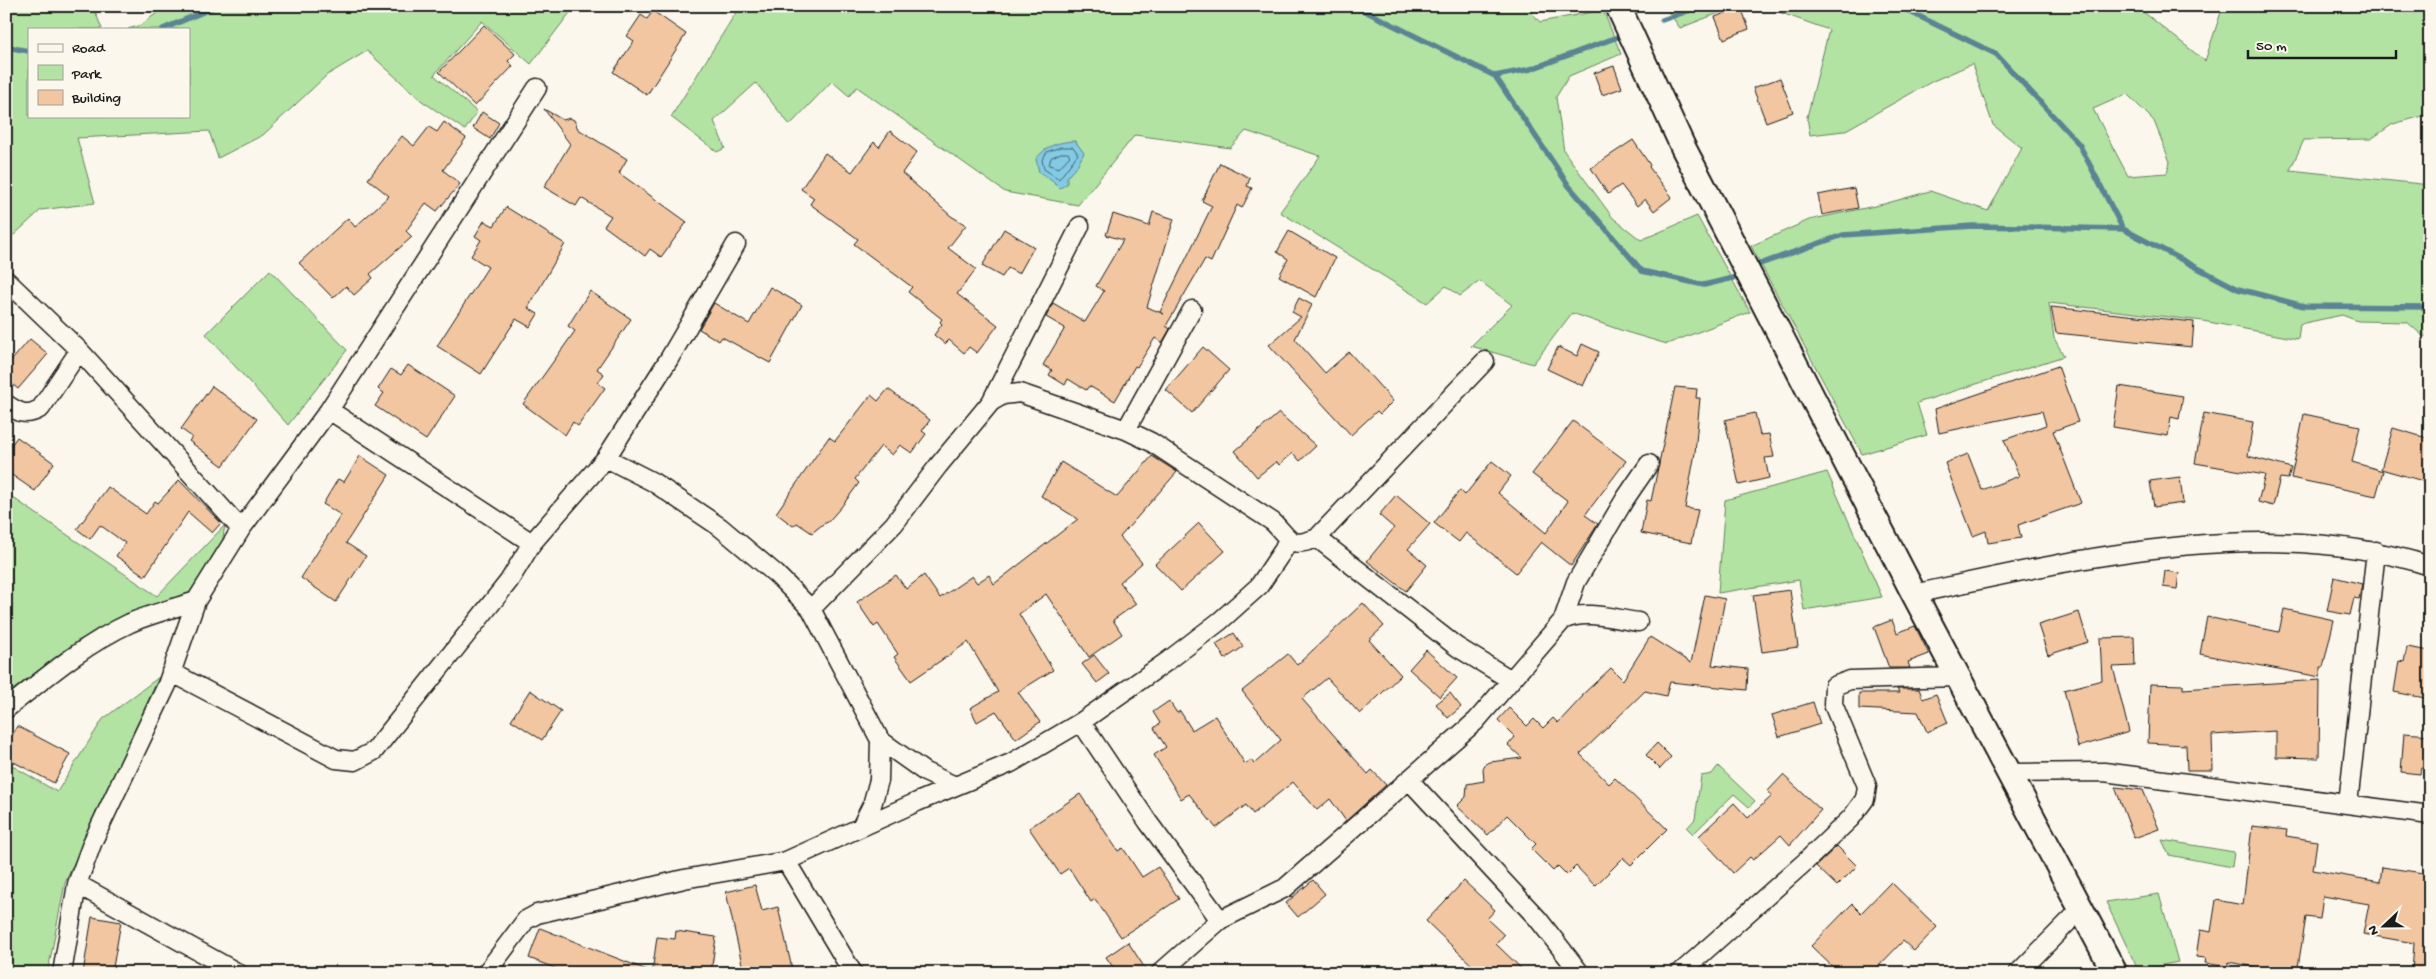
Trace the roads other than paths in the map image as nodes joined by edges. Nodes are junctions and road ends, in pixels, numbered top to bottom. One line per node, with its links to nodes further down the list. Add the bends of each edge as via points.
1 (1622, 13): 21 (street, via 1683,147)
2 (537, 88): 11 (street)
3 (1080, 226): 9 (street)
4 (736, 244): 13 (street)
5 (6, 280): 7 (street)
6 (1192, 310): 12 (street)
7 (79, 351): 10 (street, via 40,408 23,414); 15 (street)
8 (1485, 361): 16 (street)
9 (991, 402): 12 (street, via 1003,395 1020,392); 23 (street, via 894,524)
10 (6, 404)
11 (329, 410): 15 (street); 18 (street)
12 (1126, 430): 17 (street, via 1151,442 1273,522)
13 (606, 458): 18 (street); 23 (street, via 653,482 720,527 776,574)
14 (1649, 464): 24 (street, via 1576,582)
15 (241, 529): 22 (street)
16 (1317, 538): 17 (street, via 1302,544); 28 (street, via 1457,647)
17 (1287, 540): 30 (street, via 1259,586 1242,602 1169,660)
18 (532, 543): 26 (street, via 509,581 374,751 355,761 336,759)
19 (2376, 551): 20 (street); 21 (street, via 2264,541 2165,547 2042,566); 35 (street)
20 (2430, 566)
21 (1914, 594): 27 (street)
22 (196, 601): 26 (street); 29 (street, via 110,634 68,661)
23 (811, 609): 31 (street)
24 (1563, 620): 25 (street, via 1585,614); 28 (street)
25 (1638, 622)
26 (171, 672): 39 (street, via 93,841)
27 (1958, 677): 32 (street); 48 (street, via 1850,680 1834,686 1833,704 1867,786 1865,799 1851,818 1805,862)
28 (1511, 680): 33 (street, via 1476,721)
29 (6, 709)
30 (1081, 722): 34 (street, via 1011,762); 41 (street, via 1148,822)
31 (880, 740): 34 (street, via 925,772); 37 (street, via 880,780)
32 (2009, 772): 35 (street, via 2104,772); 40 (street)
33 (1409, 780): 41 (street, via 1285,888); 47 (street, via 1538,919)
34 (955, 786): 37 (street)
35 (2348, 804): 36 (street)
36 (2430, 814)
37 (860, 827): 38 (street)
38 (786, 861): 44 (street, via 684,880 537,914 526,920); 45 (street)
39 (77, 884): 42 (street); 43 (street)
40 (2080, 910): 49 (street); 50 (street)
41 (1220, 920): 46 (street)
42 (62, 973)
43 (238, 973)
44 (486, 973)
45 (853, 973)
46 (1160, 973)
47 (1580, 973)
48 (1680, 973)
49 (2018, 973)
50 (2115, 973)

